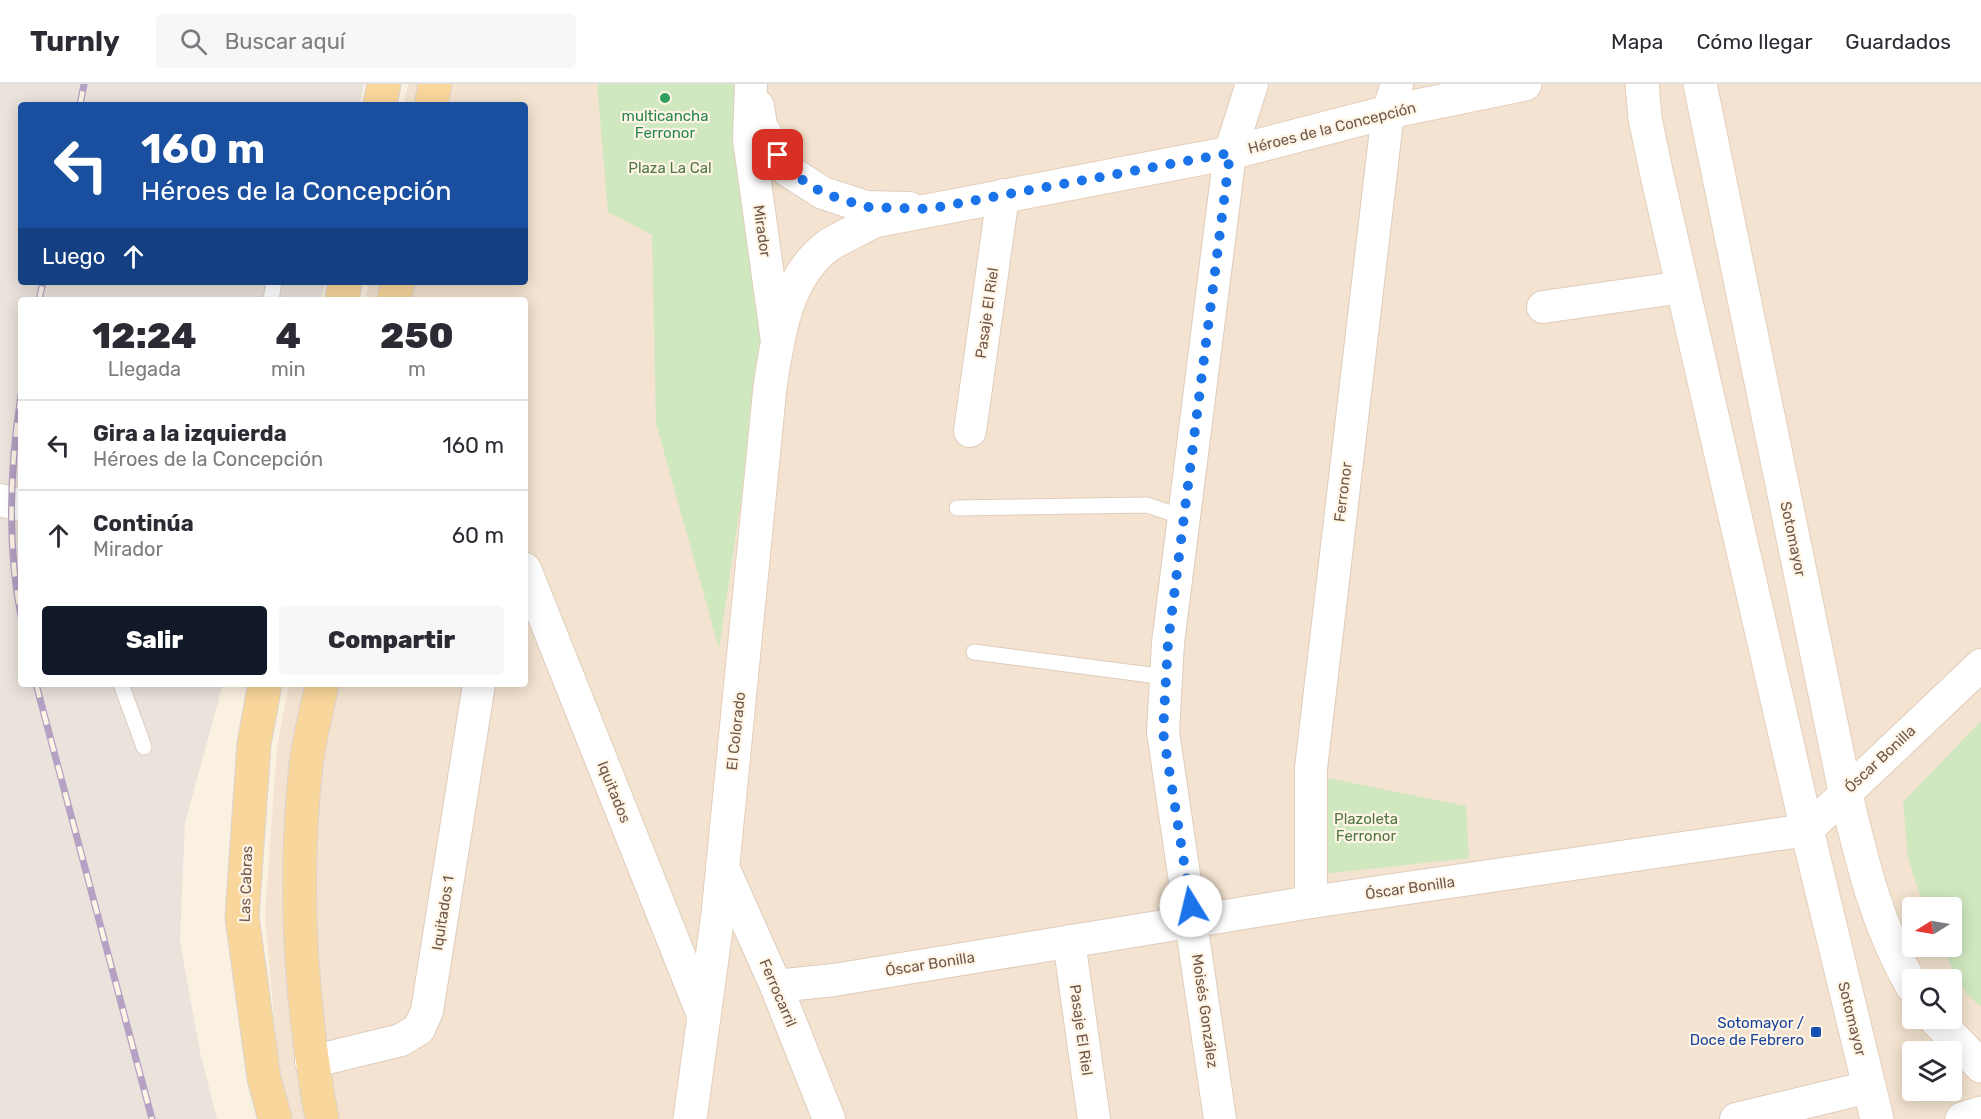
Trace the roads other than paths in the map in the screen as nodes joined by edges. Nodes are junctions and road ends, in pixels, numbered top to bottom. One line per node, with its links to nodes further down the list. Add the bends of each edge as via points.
1 (384, 84): 9 (main road)
2 (435, 84): 10 (main road)
3 (753, 84): 13 (street, Mirador, via 761,126 787,170 823,193 866,207); 16 (street, Mirador, via 749,139)
4 (1252, 84): 11 (street, Moisés González)
5 (1525, 84): 8 (main road, Héroes de la Concepción)
6 (1642, 84): 14 (main road, Sotomayor, via 1645,118)
7 (1700, 84): 31 (main road, Sotomayor)
8 (1392, 98): 11 (main road, Héroes de la Concepción); 34 (street, Ferronor, via 1311,768)
9 (381, 102)
10 (432, 102)
11 (1230, 153): 12 (main road, Héroes de la Concepción); 21 (street, Moisés González)
12 (1004, 195): 13 (main road, Héroes de la Concepción); 17 (street, Pasaje El Riel)
13 (928, 209): 16 (main road, Héroes de la Concepción, via 874,221 829,246 797,280)
14 (1683, 287): 15 (street); 32 (main road, Sotomayor)
15 (1543, 307)
16 (777, 342): 33 (main road, El Colorado)
17 (970, 431)
18 (0, 500): 19 (street)
19 (18, 504)
20 (957, 508): 21 (lane, via 1147,506)
21 (1185, 518): 25 (street, Moisés González)
22 (528, 577): 39 (street, Iquitados)
23 (974, 652): 25 (lane)
24 (1981, 665): 31 (street, Óscar Bonilla)
25 (1166, 677): 35 (street, Moisés González, via 1163,732)
26 (122, 687): 30 (lane)
27 (265, 687): 45 (main road, Las Cabras, via 254,744 242,917 264,1078)
28 (321, 687): 41 (main road, via 306,763 298,888)
29 (479, 687): 41 (street, Iquitados 1, via 429,1000 419,1029 401,1040)
30 (144, 747)
31 (1845, 791): 32 (street, Óscar Bonilla); 37 (main road, Sotomayor, via 1870,892)
32 (1807, 830): 34 (street, Óscar Bonilla); 43 (main road, Sotomayor)
33 (723, 867): 38 (street, Ferrocarril); 39 (main road, El Colorado)
34 (1311, 902): 35 (street, Óscar Bonilla)
35 (1193, 922): 36 (street, Óscar Bonilla); 50 (street, Moisés González)
36 (1069, 941): 38 (street, Óscar Bonilla); 49 (street, Pasaje El Riel)
37 (1903, 969)
38 (776, 986): 48 (street, Ferrocarril)
39 (703, 1015): 47 (main road, El Colorado)
40 (1945, 1029): 42 (main road)
41 (311, 1062): 46 (main road)
42 (1981, 1066)
43 (1869, 1087): 51 (street); 52 (main road, Sotomayor)
44 (1981, 1113): 53 (main road)
45 (275, 1119)
46 (322, 1119)
47 (690, 1119)
48 (830, 1119)
49 (1094, 1119)
50 (1220, 1119)
51 (1736, 1119)
52 (1876, 1119)
53 (1962, 1119)

